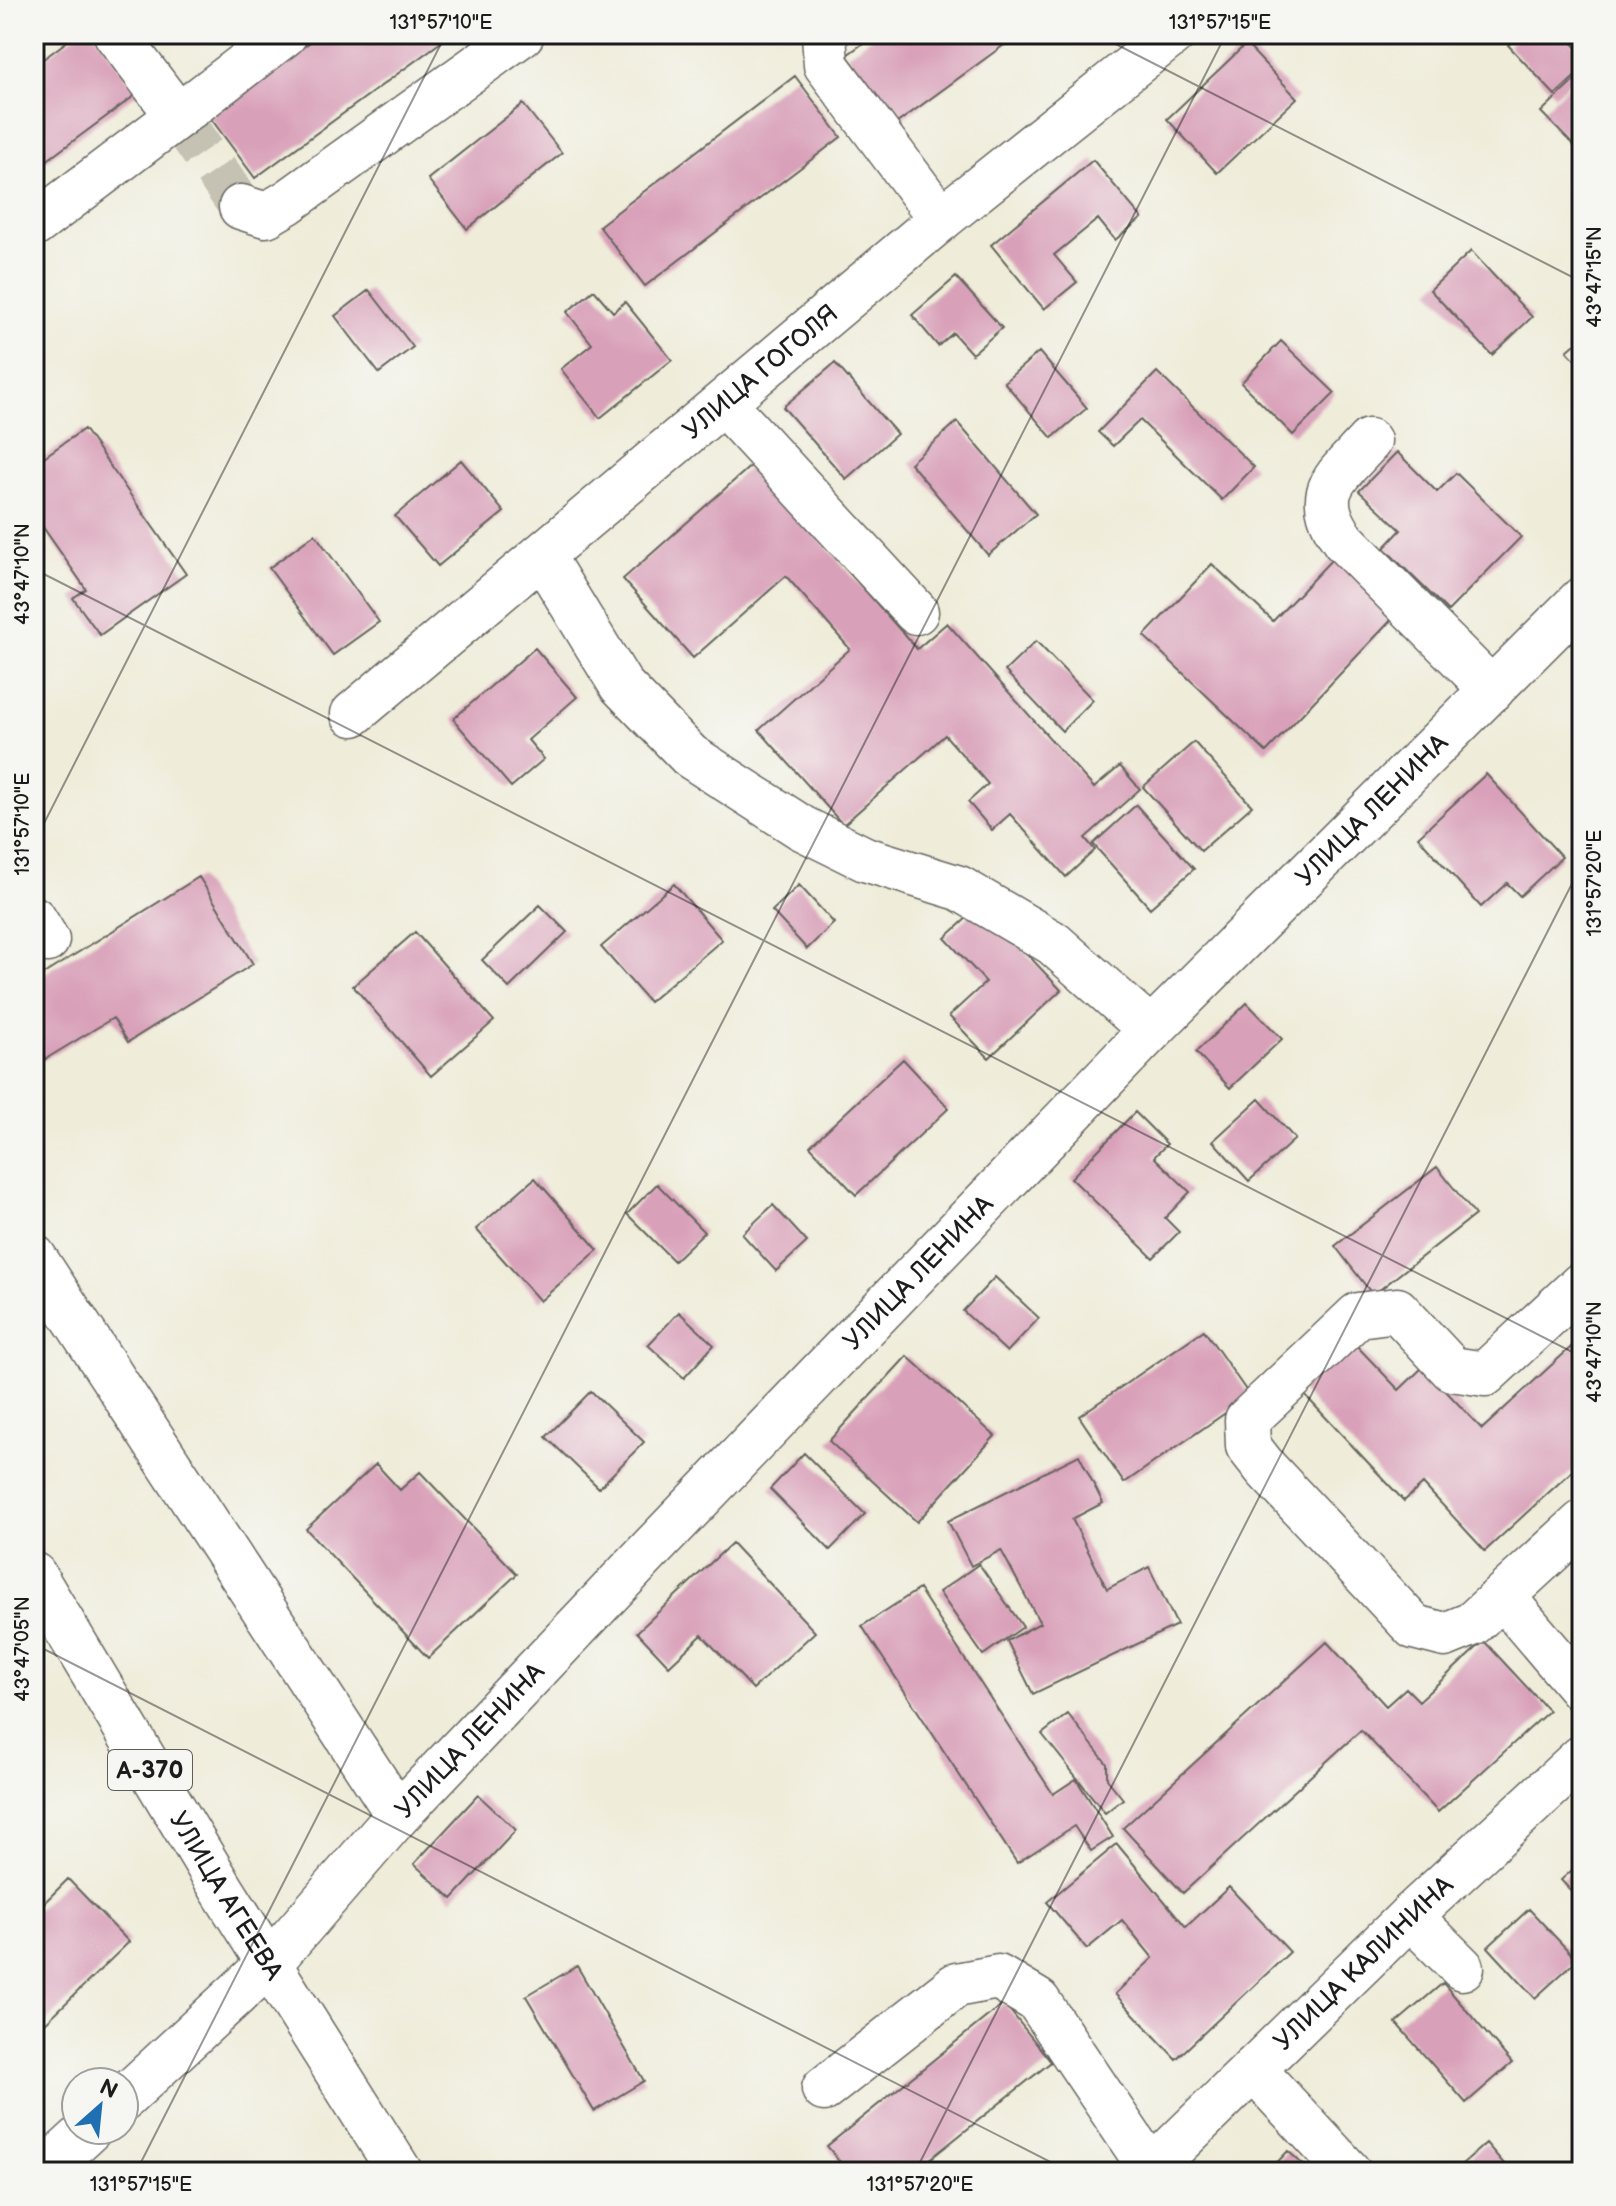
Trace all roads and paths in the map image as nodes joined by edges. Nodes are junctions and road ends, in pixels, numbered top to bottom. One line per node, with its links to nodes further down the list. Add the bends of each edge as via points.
1 (116, 34): 6 (main road)
2 (285, 34): 6 (main road)
3 (522, 34): 7 (main road, via 288,202 266,215)
4 (824, 34): 8 (main road, via 826,65)
5 (1173, 34): 8 (main road, УЛИЦА ГОГОЛЯ)
6 (178, 116): 9 (main road)
7 (241, 207)
8 (941, 219): 10 (main road, УЛИЦА ГОГОЛЯ)
9 (34, 225)
10 (724, 404): 12 (main road, УЛИЦА ГОГОЛЯ); 14 (main road)
11 (1369, 441): 15 (main road, via 1330,485 1325,504 1330,521)
12 (543, 557): 16 (main road, УЛИЦА ГОГОЛЯ); 17 (main road, via 621,685 690,756 802,828 865,859 959,888 1053,943)
13 (1580, 607): 15 (main road, УЛИЦА ЛЕНИНА)
14 (916, 612)
15 (1492, 690): 17 (main road, УЛИЦА ЛЕНИНА)
16 (353, 714)
17 (1151, 1030): 25 (main road, УЛИЦА ЛЕНИНА)
18 (34, 1257): 25 (main road)
19 (1582, 1284): 22 (main road, via 1485,1374 1452,1369 1397,1310 1358,1315 1247,1420 1248,1446 1266,1469 1414,1627 1445,1635 1472,1624)
20 (1582, 1523): 22 (main road)
21 (34, 1575): 27 (main road, УЛИЦА АГЕЕВА / А-370)
22 (1503, 1597): 23 (main road)
23 (1582, 1690)
24 (1580, 1763): 26 (main road, УЛИЦА КАЛИНИНА)
25 (398, 1815): 27 (main road, УЛИЦА ЛЕНИНА)
26 (1410, 1916): 28 (main road); 29 (main road, УЛИЦА КАЛИНИНА)
27 (270, 1963): 30 (main road, УЛИЦА ЛЕНИНА); 35 (main road, УЛИЦА АГЕЕВА / А-370)
28 (1462, 1968)
29 (1253, 2069): 33 (main road, УЛИЦА КАЛИНИНА); 36 (main road)
30 (140, 2083)
31 (824, 2089): 33 (main road, via 956,1985 998,1977 1038,2001)
32 (71, 2146): 34 (main road)
33 (1151, 2171)
34 (43, 2172)
35 (400, 2172)
36 (1349, 2172)

